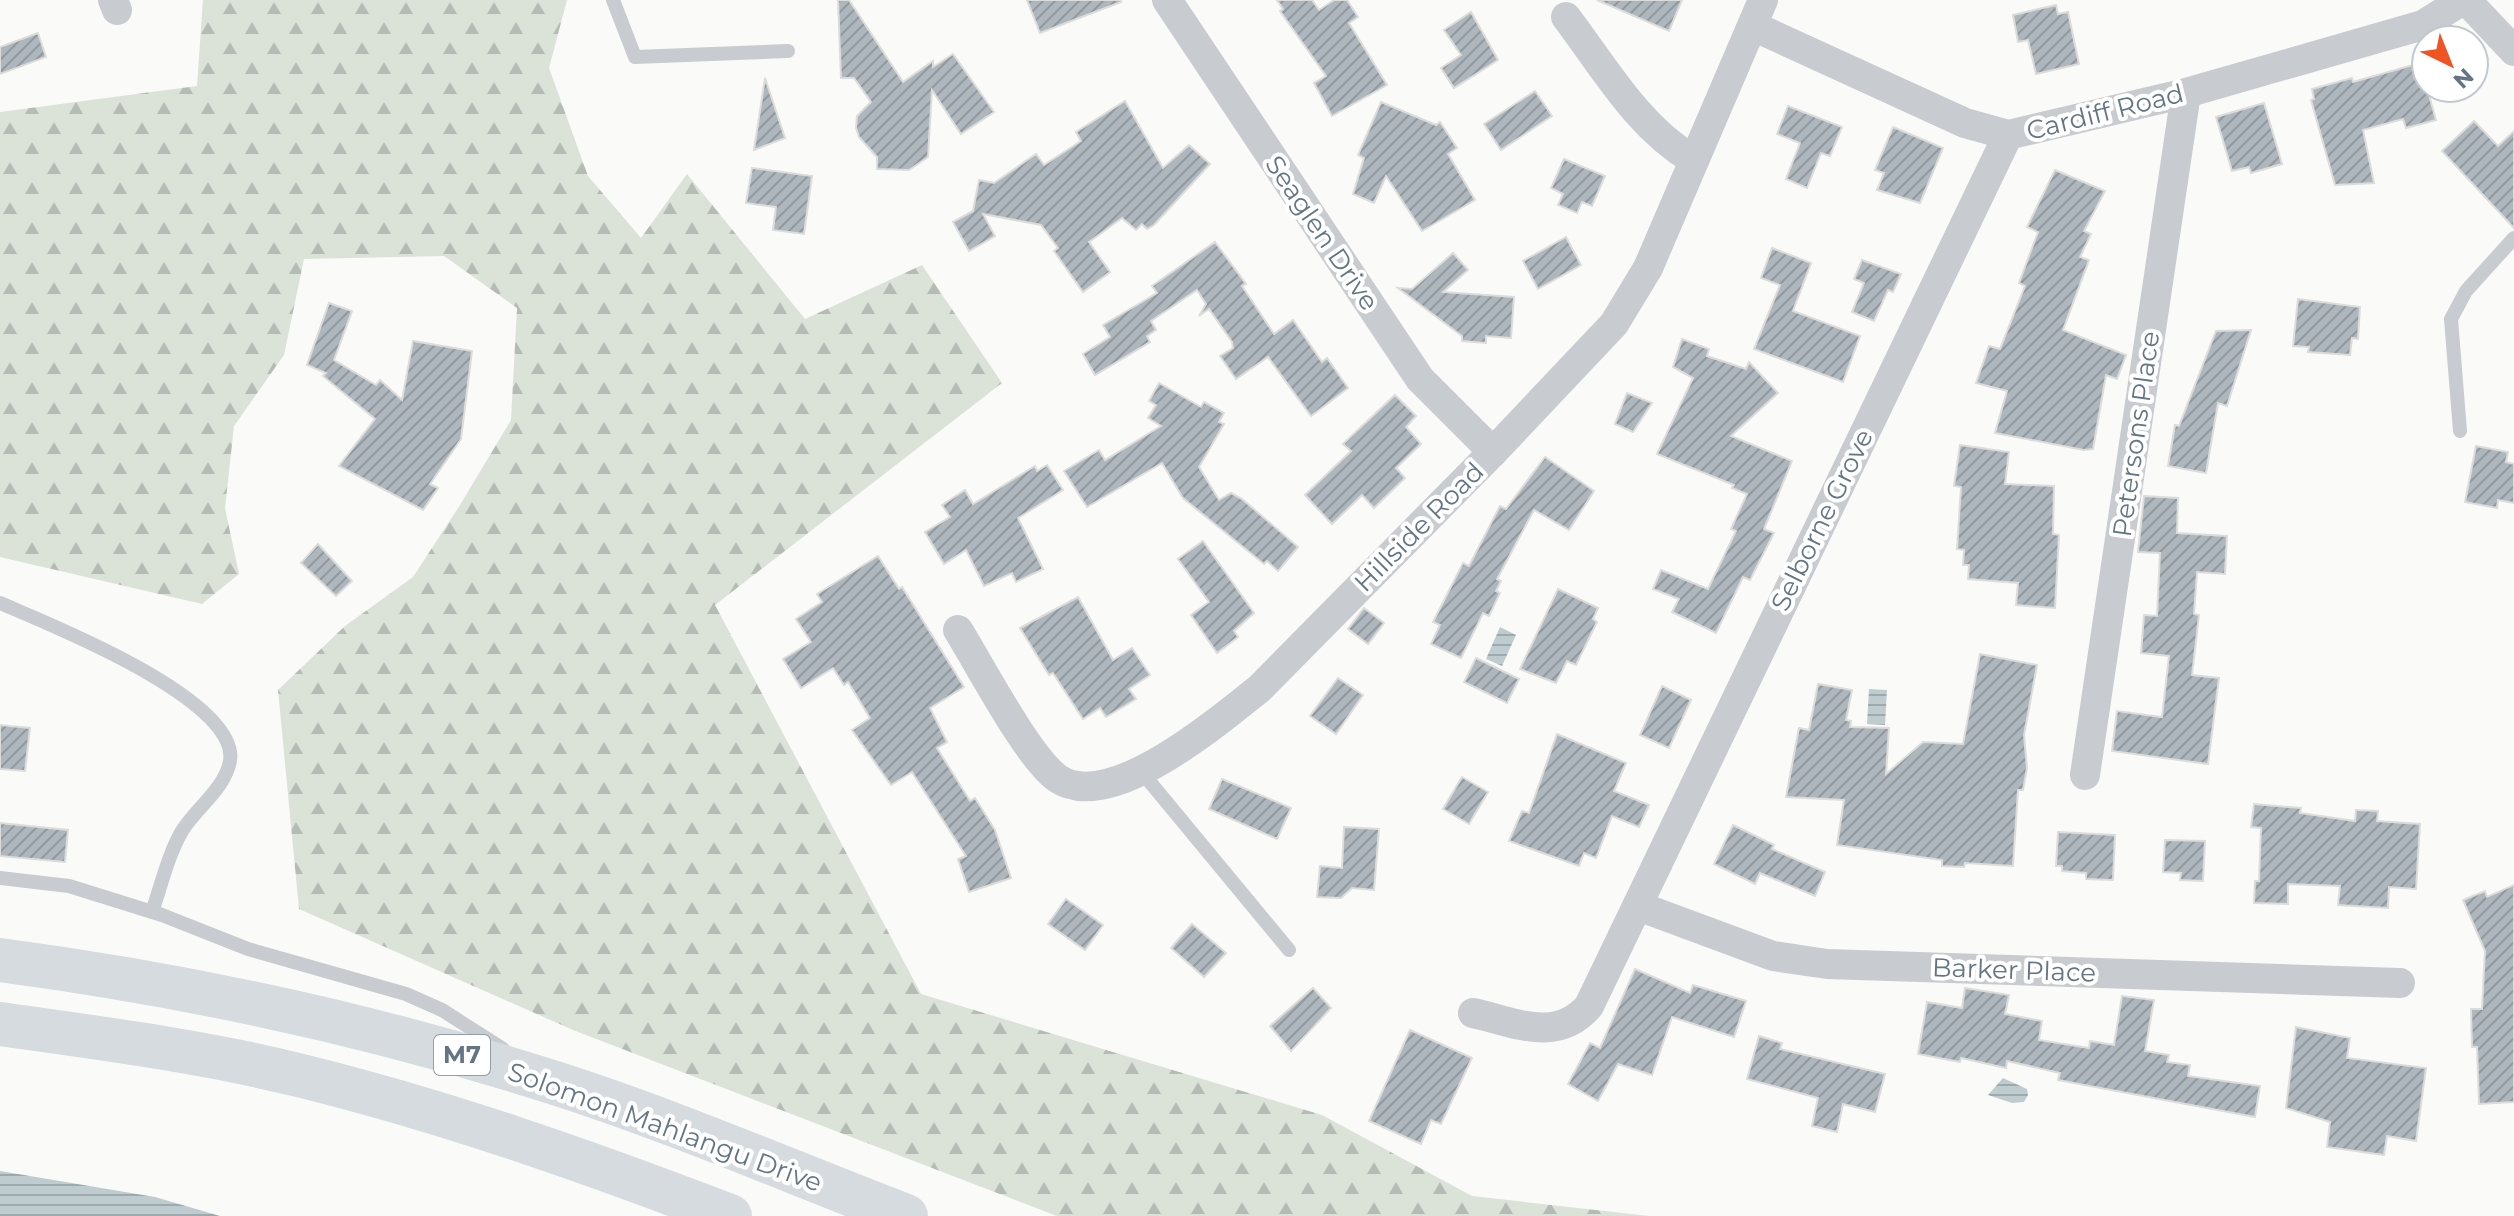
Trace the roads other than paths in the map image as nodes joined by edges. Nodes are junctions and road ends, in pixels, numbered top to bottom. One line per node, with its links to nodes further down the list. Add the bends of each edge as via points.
1 (613, 0): 6 (lane, via 635,57)
2 (1167, 0): 13 (street, Seaglen Drive, via 1404,356)
3 (2464, 0): 7 (street); 8 (street, Cardiff Road, via 2423,25)
4 (1758, 13): 9 (street, Cardiff Road, via 1965,123); 10 (street, Hillside Road)
5 (1566, 17): 10 (street, via 1646,124)
6 (788, 51)
7 (2514, 51)
8 (2186, 93): 9 (street, Cardiff Road); 17 (street, Petersons Place)
9 (2008, 135): 19 (street, Selborne Grove)
10 (1692, 159): 13 (street, Hillside Road, via 1648,268 1621,314)
11 (2514, 238): 12 (lane, via 2466,291 2451,319)
12 (2460, 431)
13 (1493, 452): 16 (street, Hillside Road, via 1260,688)
14 (0, 603): 20 (lane, via 172,686 197,704 227,743 231,758 225,777 181,833)
15 (958, 630): 16 (street, Hillside Road, via 1033,751 1058,779 1087,788)
16 (1140, 770): 21 (lane)
17 (2085, 775)
18 (0, 878): 20 (lane, via 69,886)
19 (1638, 906): 23 (street, Barker Place, via 1773,956 1827,964); 24 (street, Selborne Grove, via 1589,1006 1578,1018 1562,1028 1540,1028)
20 (152, 912): 26 (lane, via 248,949 406,994 442,1010)
21 (1289, 950)
22 (0, 960): 26 (highway, Solomon Mahlangu Drive / M7, via 130,977 275,1006)
23 (2400, 983)
24 (1473, 1013)
25 (0, 1024): 27 (highway, M7, via 298,1075 487,1130)
26 (558, 1084): 28 (highway, Solomon Mahlangu Drive / M7)
27 (730, 1216)
28 (906, 1216)

